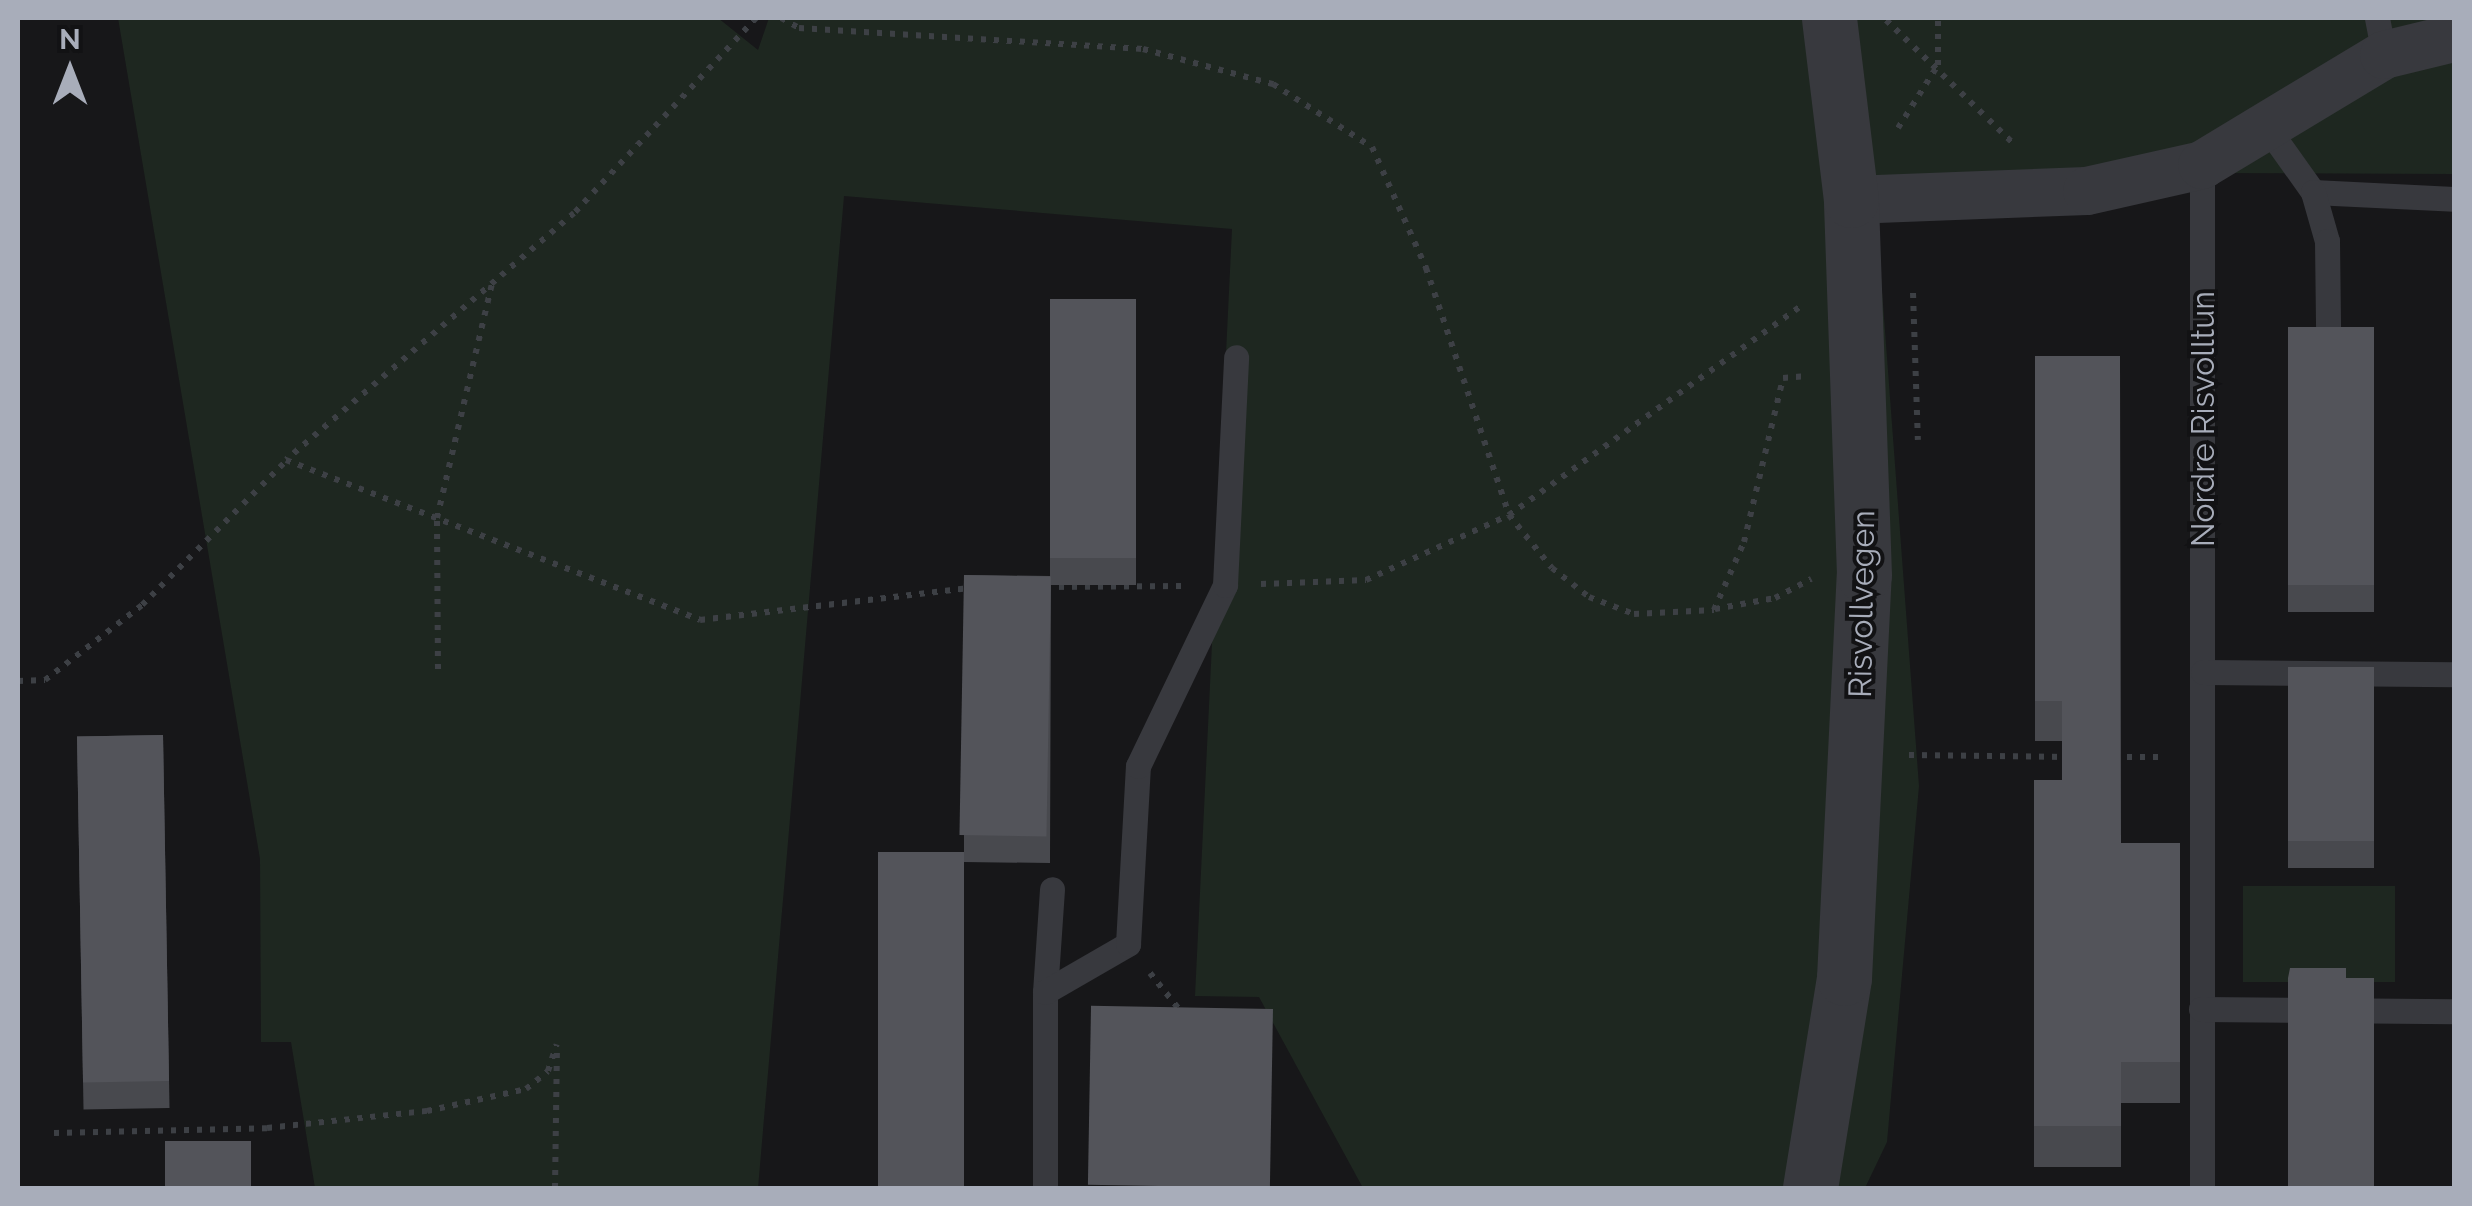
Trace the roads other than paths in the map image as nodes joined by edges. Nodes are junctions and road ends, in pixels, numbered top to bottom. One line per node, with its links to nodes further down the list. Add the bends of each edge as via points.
1 (1830, 18): 8 (street, Risvollvegen)
2 (2381, 36): 3 (street); 4 (street)
3 (2454, 38)
4 (2266, 126): 5 (street); 6 (lane)
5 (2202, 165): 8 (street, via 2087,192); 11 (lane, Nordre Risvolltun)
6 (2313, 192): 7 (lane); 9 (lane, via 2328,242)
7 (2454, 199)
8 (1852, 200): 18 (street, Risvollvegen, via 1864,576 1844,978)
9 (2328, 326)
10 (1236, 358): 14 (lane, via 1224,585 1138,766 1128,944)
11 (2203, 672): 12 (lane); 15 (lane, Nordre Risvolltun, via 2207,842)
12 (2454, 674)
13 (1052, 889): 14 (lane)
14 (1045, 992): 17 (lane)
15 (2201, 1008): 16 (lane); 19 (lane, Nordre Risvolltun)
16 (2454, 1011)
17 (1045, 1188)
18 (1810, 1188)
19 (2202, 1188)

